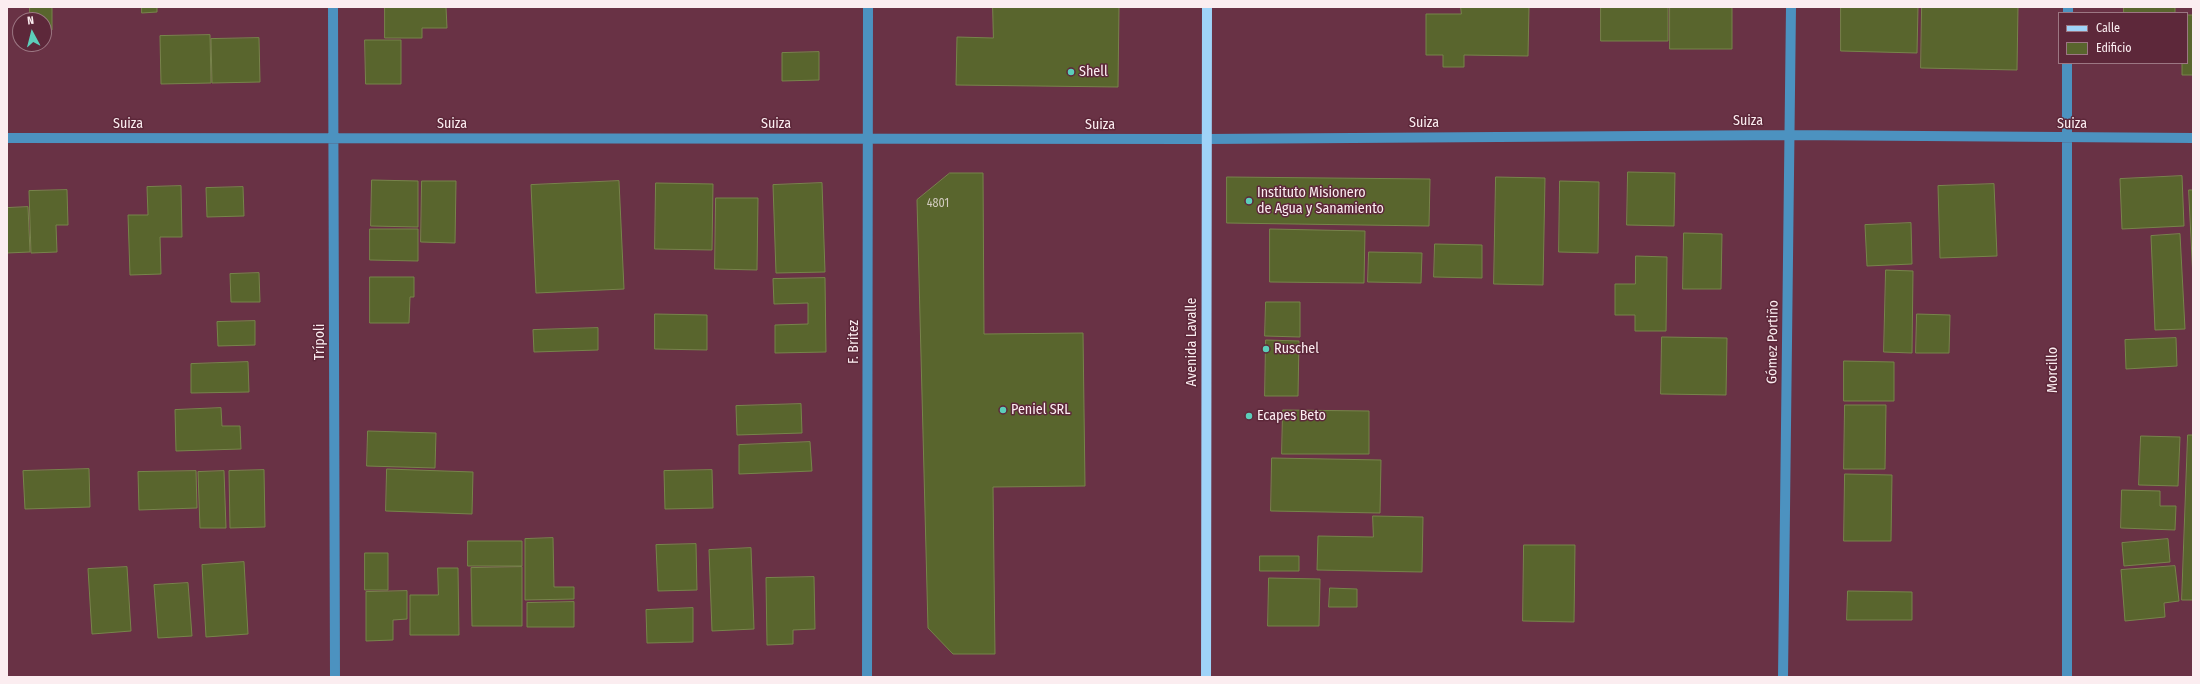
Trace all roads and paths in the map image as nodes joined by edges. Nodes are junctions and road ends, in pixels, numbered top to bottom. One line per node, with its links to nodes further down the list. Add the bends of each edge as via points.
1 (333, 7): 8 (street, Trípoli)
2 (868, 7): 9 (street, F. Britez)
3 (1207, 7): 12 (main road, Avenida Lavalle)
4 (1790, 7): 6 (street, Gómez Portiño)
5 (2067, 64): 10 (street, Morcillo)
6 (1790, 135): 10 (street, Suiza); 12 (street, Suiza); 16 (street, Gómez Portiño)
7 (7, 138): 8 (street, Suiza)
8 (333, 138): 9 (street, Suiza); 13 (street, Trípoli)
9 (868, 138): 12 (street, Suiza); 14 (street, F. Britez)
10 (2067, 138): 11 (street, Suiza); 17 (street, Morcillo)
11 (2193, 138)
12 (1206, 139): 15 (main road, Avenida Lavalle)
13 (335, 677)
14 (867, 677)
15 (1206, 677)
16 (1783, 677)
17 (2067, 677)

